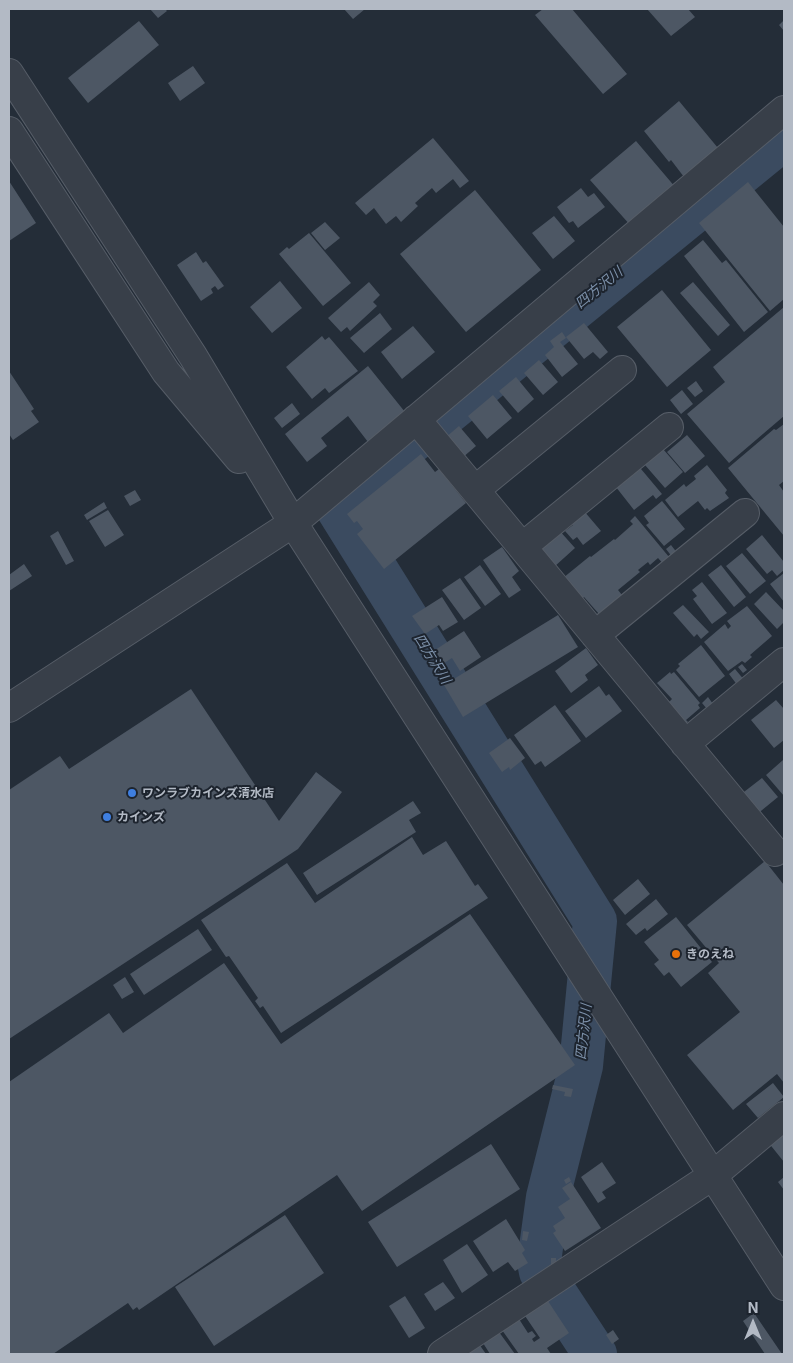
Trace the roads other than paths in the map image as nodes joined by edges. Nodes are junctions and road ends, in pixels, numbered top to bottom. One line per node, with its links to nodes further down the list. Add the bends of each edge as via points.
1 (9, 73): 9 (street, via 193,356)
2 (784, 110): 5 (street)
3 (9, 131): 9 (street, via 166,372)
4 (622, 370): 7 (street)
5 (416, 419): 7 (street); 9 (street)
6 (669, 426): 10 (street)
7 (475, 490): 10 (street)
8 (745, 513): 11 (street)
9 (293, 523): 13 (street); 17 (street)
10 (522, 547): 11 (street)
11 (596, 635): 14 (street)
12 (784, 662): 14 (street)
13 (9, 708)
14 (686, 744): 15 (street)
15 (776, 852)
16 (784, 1116): 17 (street)
17 (712, 1176): 18 (street); 19 (street)
18 (784, 1286)
19 (442, 1354)

